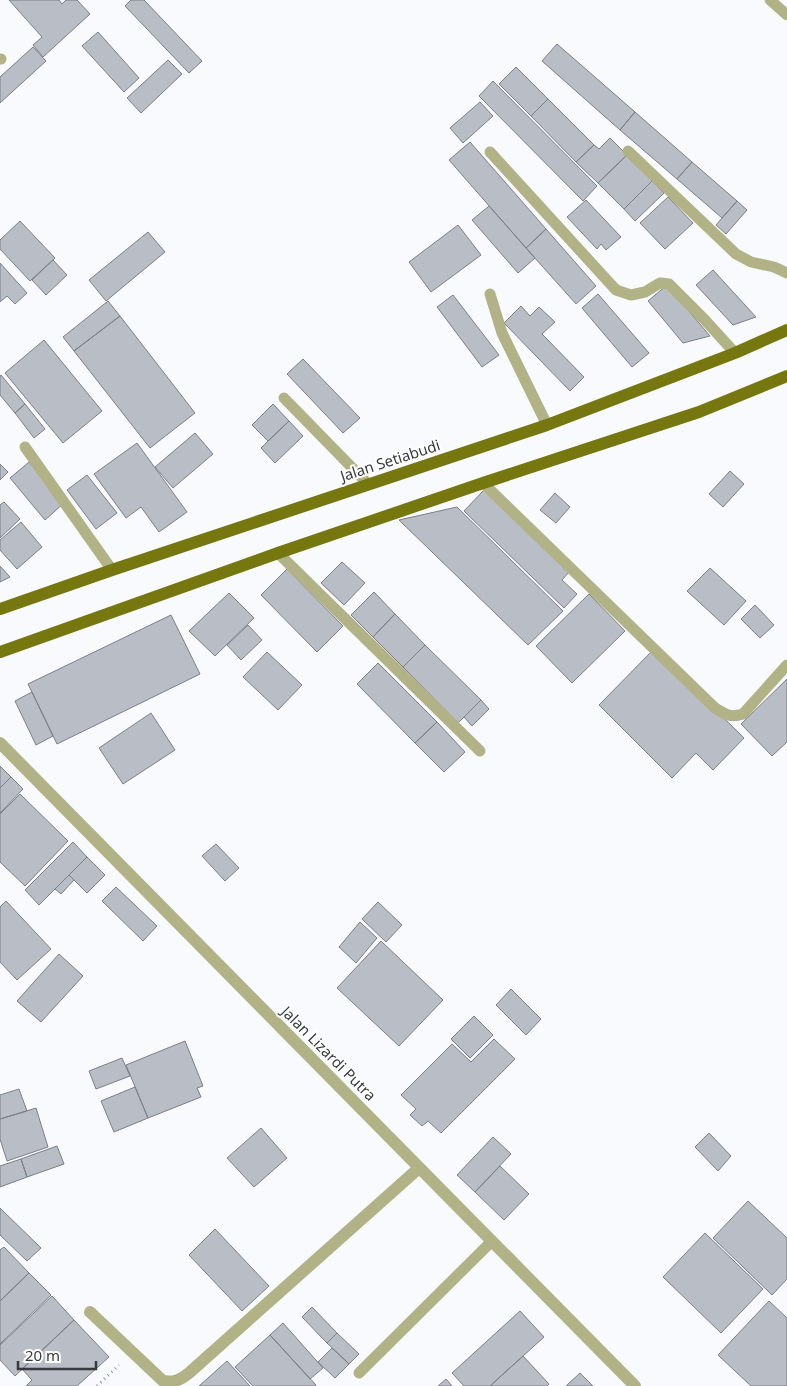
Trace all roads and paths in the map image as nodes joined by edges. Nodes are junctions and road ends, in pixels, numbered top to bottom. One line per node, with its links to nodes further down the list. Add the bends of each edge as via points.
1 (770, 0): 2 (lane)
2 (787, 15)
3 (628, 151): 5 (lane, via 736,254)
4 (490, 152): 8 (lane, via 616,290 631,295 645,292 660,283 669,284)
5 (787, 273)
6 (490, 294): 11 (lane, via 502,333)
7 (787, 330): 8 (main road, Jalan Setiabudi)
8 (735, 353): 11 (main road, Jalan Setiabudi)
9 (787, 376): 13 (main road, via 699,412)
10 (284, 398): 14 (lane)
11 (547, 425): 14 (main road, Jalan Setiabudi)
12 (25, 447): 16 (lane)
13 (483, 483): 15 (main road); 19 (lane, via 726,716 743,714)
14 (368, 484): 16 (main road, Jalan Setiabudi)
15 (278, 553): 18 (main road); 21 (lane)
16 (112, 570): 17 (main road, Jalan Setiabudi)
17 (0, 610)
18 (0, 652)
19 (787, 664)
20 (0, 743): 22 (street, Jalan Lizardi Putra)
21 (480, 751)
22 (419, 1168): 23 (street, Jalan Lizardi Putra); 25 (street, via 179,1380 163,1381)
23 (492, 1241): 26 (lane); 28 (street, Jalan Lizardi Putra)
24 (90, 1312): 25 (street)
25 (132, 1352): 27 (path)
26 (359, 1373)
27 (97, 1386)
28 (635, 1386)

